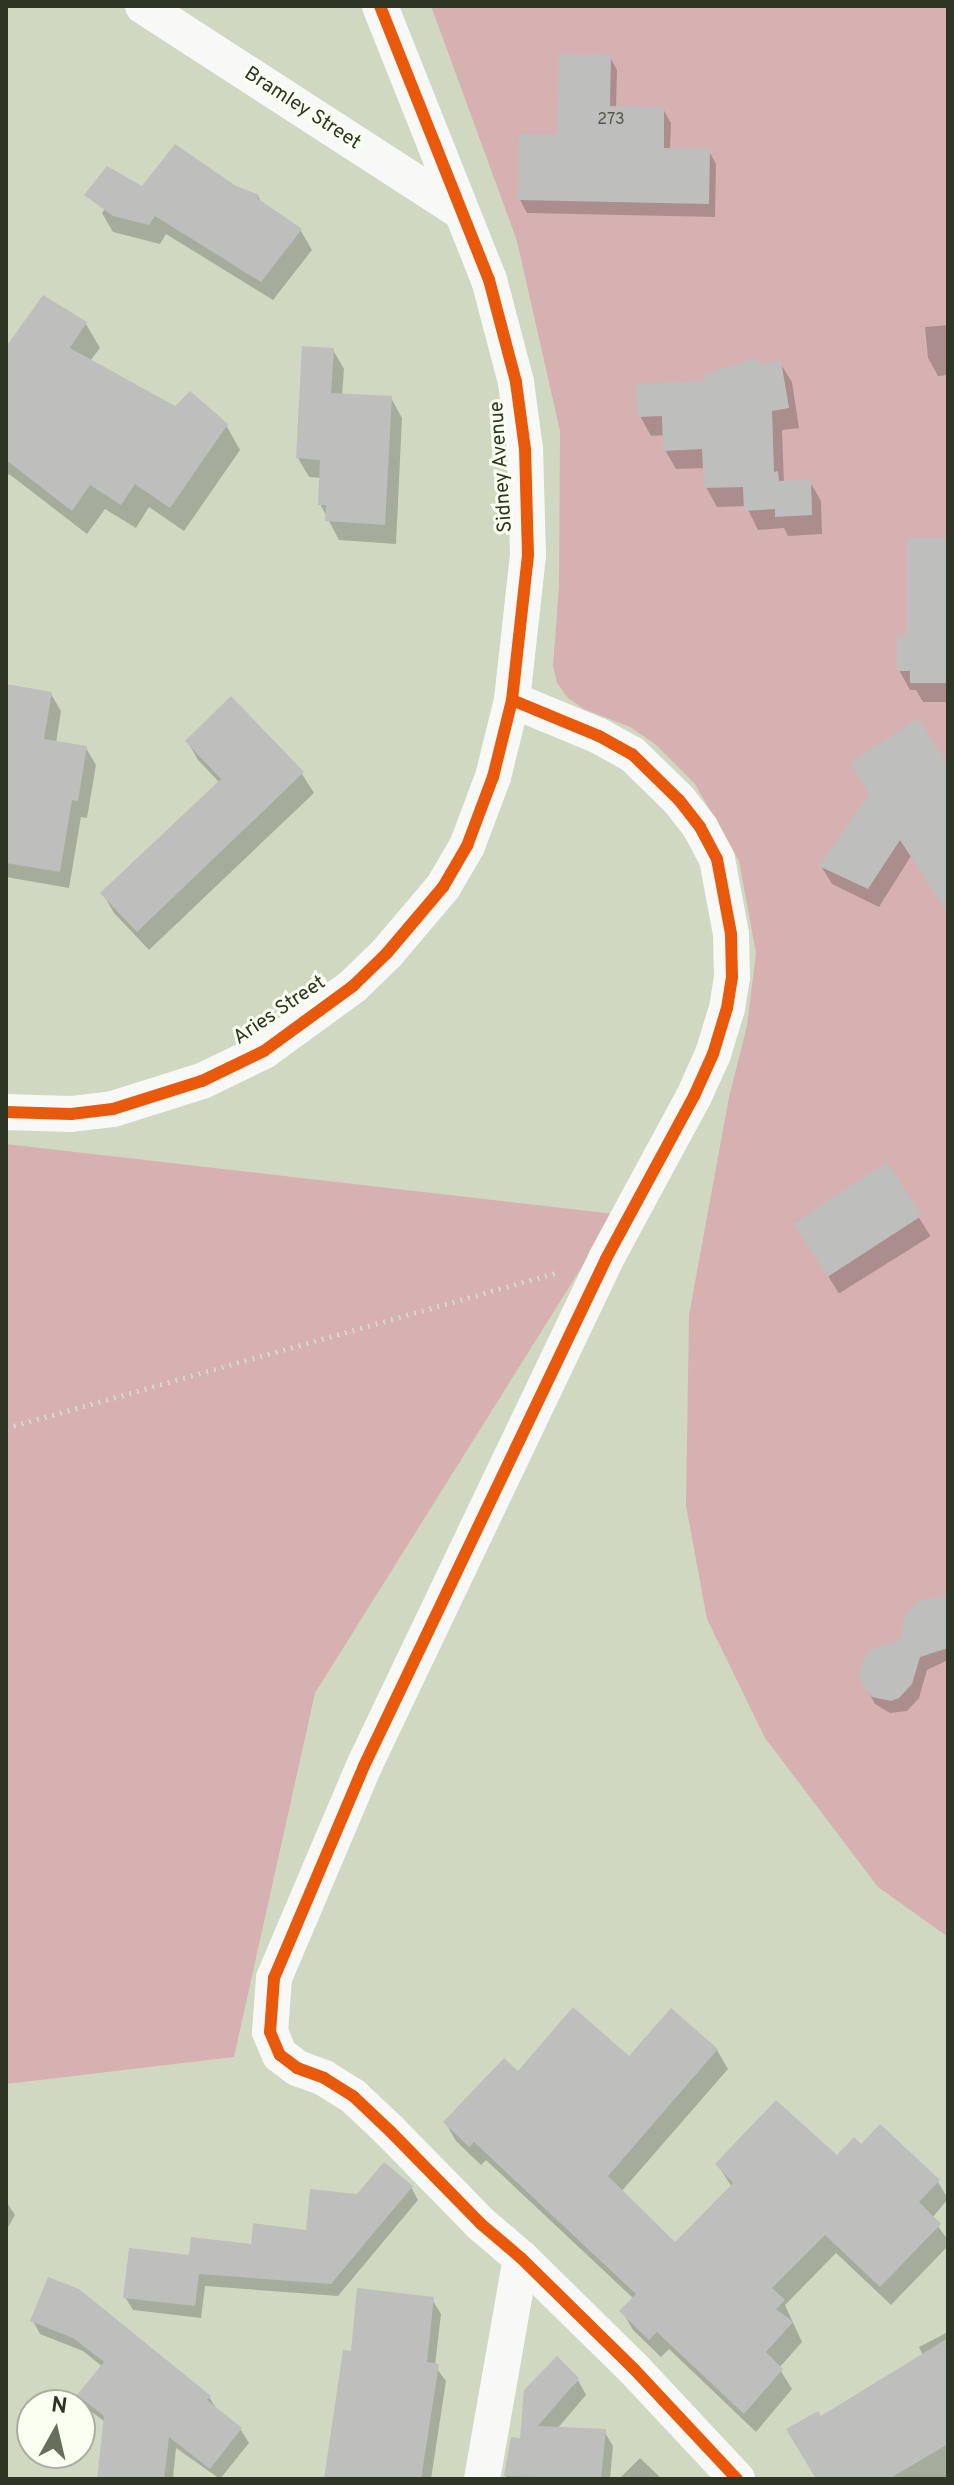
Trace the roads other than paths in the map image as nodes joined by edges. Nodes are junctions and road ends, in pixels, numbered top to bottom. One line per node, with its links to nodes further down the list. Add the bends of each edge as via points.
1 (143, 6): 3 (street, Bramley Street)
2 (380, 6): 3 (street, Sidney Avenue)
3 (461, 212): 4 (street, Sidney Avenue, via 489,280 516,382 525,449 528,555)
4 (512, 700): 5 (street, Sidney Avenue, via 479,816); 7 (street, via 632,754 679,800 717,859 729,920 732,977 713,1054 606,1259 364,1766 274,1978 269,2006 270,2032 280,2055 353,2096)
5 (443, 887): 6 (street, Aries Street, via 353,986 264,1051 202,1081 113,1109)
6 (6, 1112)
7 (521, 2258): 8 (street); 9 (street)
8 (482, 2479)
9 (737, 2479)

